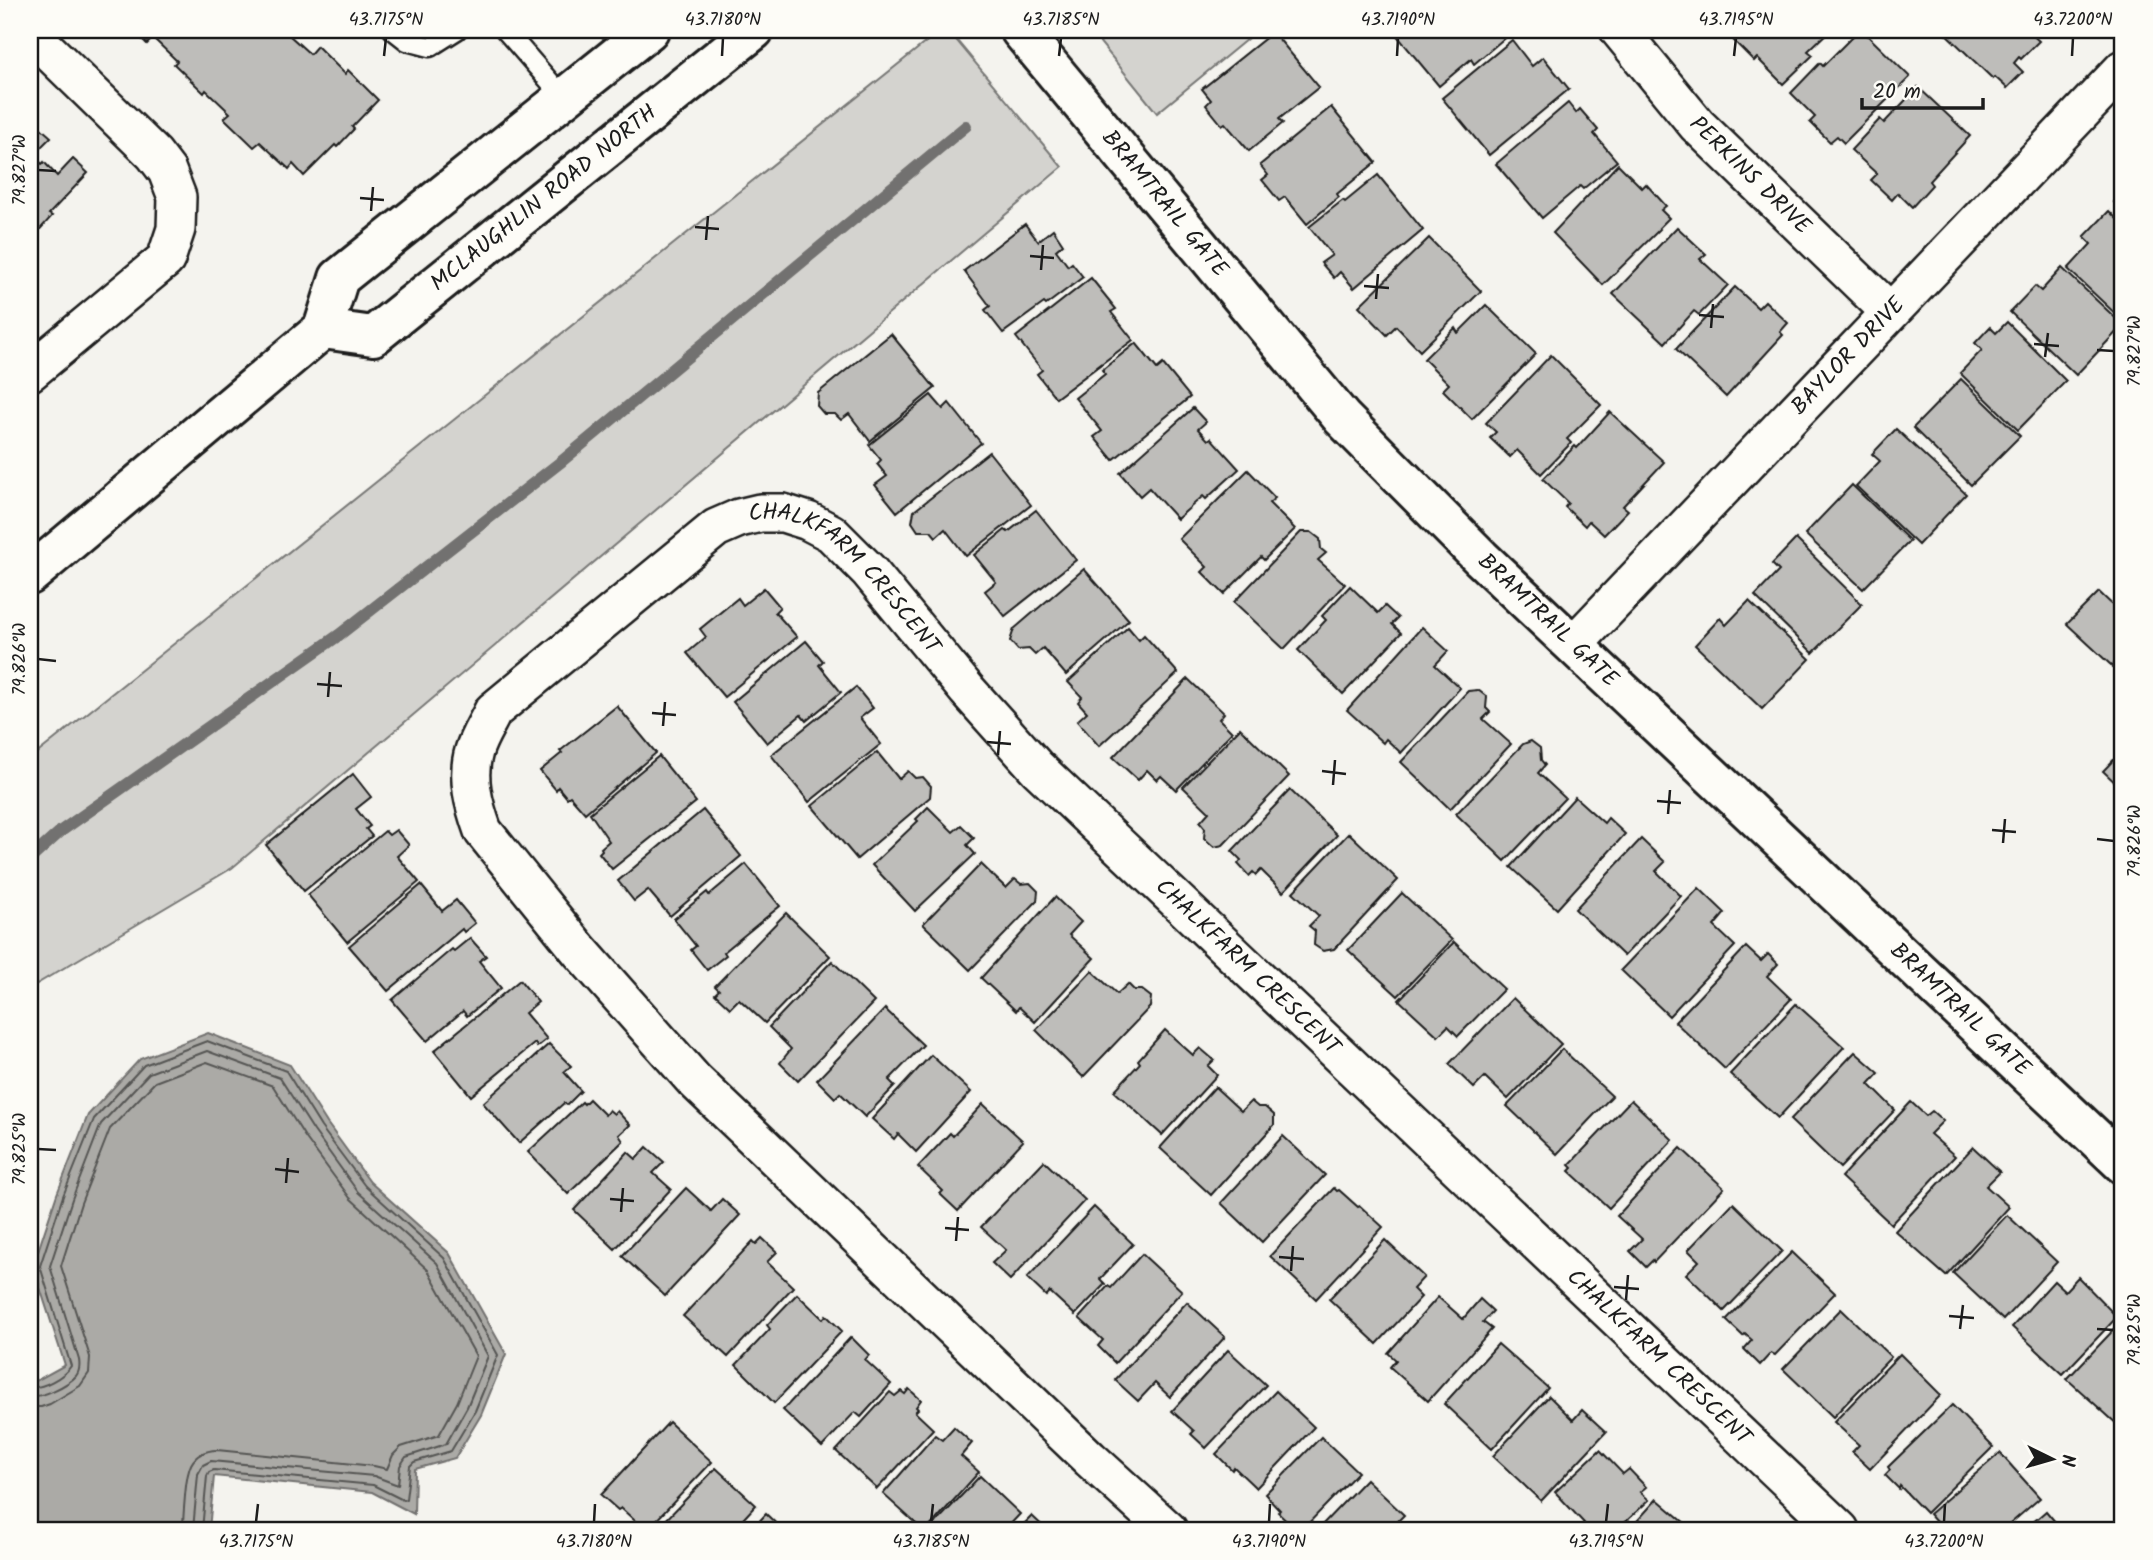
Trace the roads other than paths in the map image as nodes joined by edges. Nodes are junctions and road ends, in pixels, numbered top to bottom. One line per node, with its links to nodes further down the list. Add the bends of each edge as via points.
1 (393, 30): 2 (lane, via 407,41 430,47)
2 (457, 30)
3 (505, 30): 10 (lane)
4 (649, 30): 10 (street)
5 (754, 30): 12 (street, MCLAUGHLIN ROAD NORTH, via 373,336)
6 (1020, 30): 15 (street, BRAMTRAIL GATE, via 1342,418)
7 (1619, 30): 11 (street, PERKINS DRIVE, via 1697,125)
8 (30, 33): 13 (street, via 154,154 177,197 176,229 166,259)
9 (2123, 69): 11 (street, BAYLOR DRIVE)
10 (564, 98): 12 (street, via 339,278)
11 (1890, 312): 15 (street, BAYLOR DRIVE)
12 (323, 329): 14 (street)
13 (30, 372)
14 (30, 575)
15 (1573, 645): 16 (street, BRAMTRAIL GATE)
16 (2123, 1164)
17 (1168, 1530): 18 (street, CHALKFARM CRESCENT, via 694,1080 579,950 483,831 471,782 473,751 493,711 716,528 760,513 783,513 831,533 869,571 1037,768)
18 (1840, 1530)

